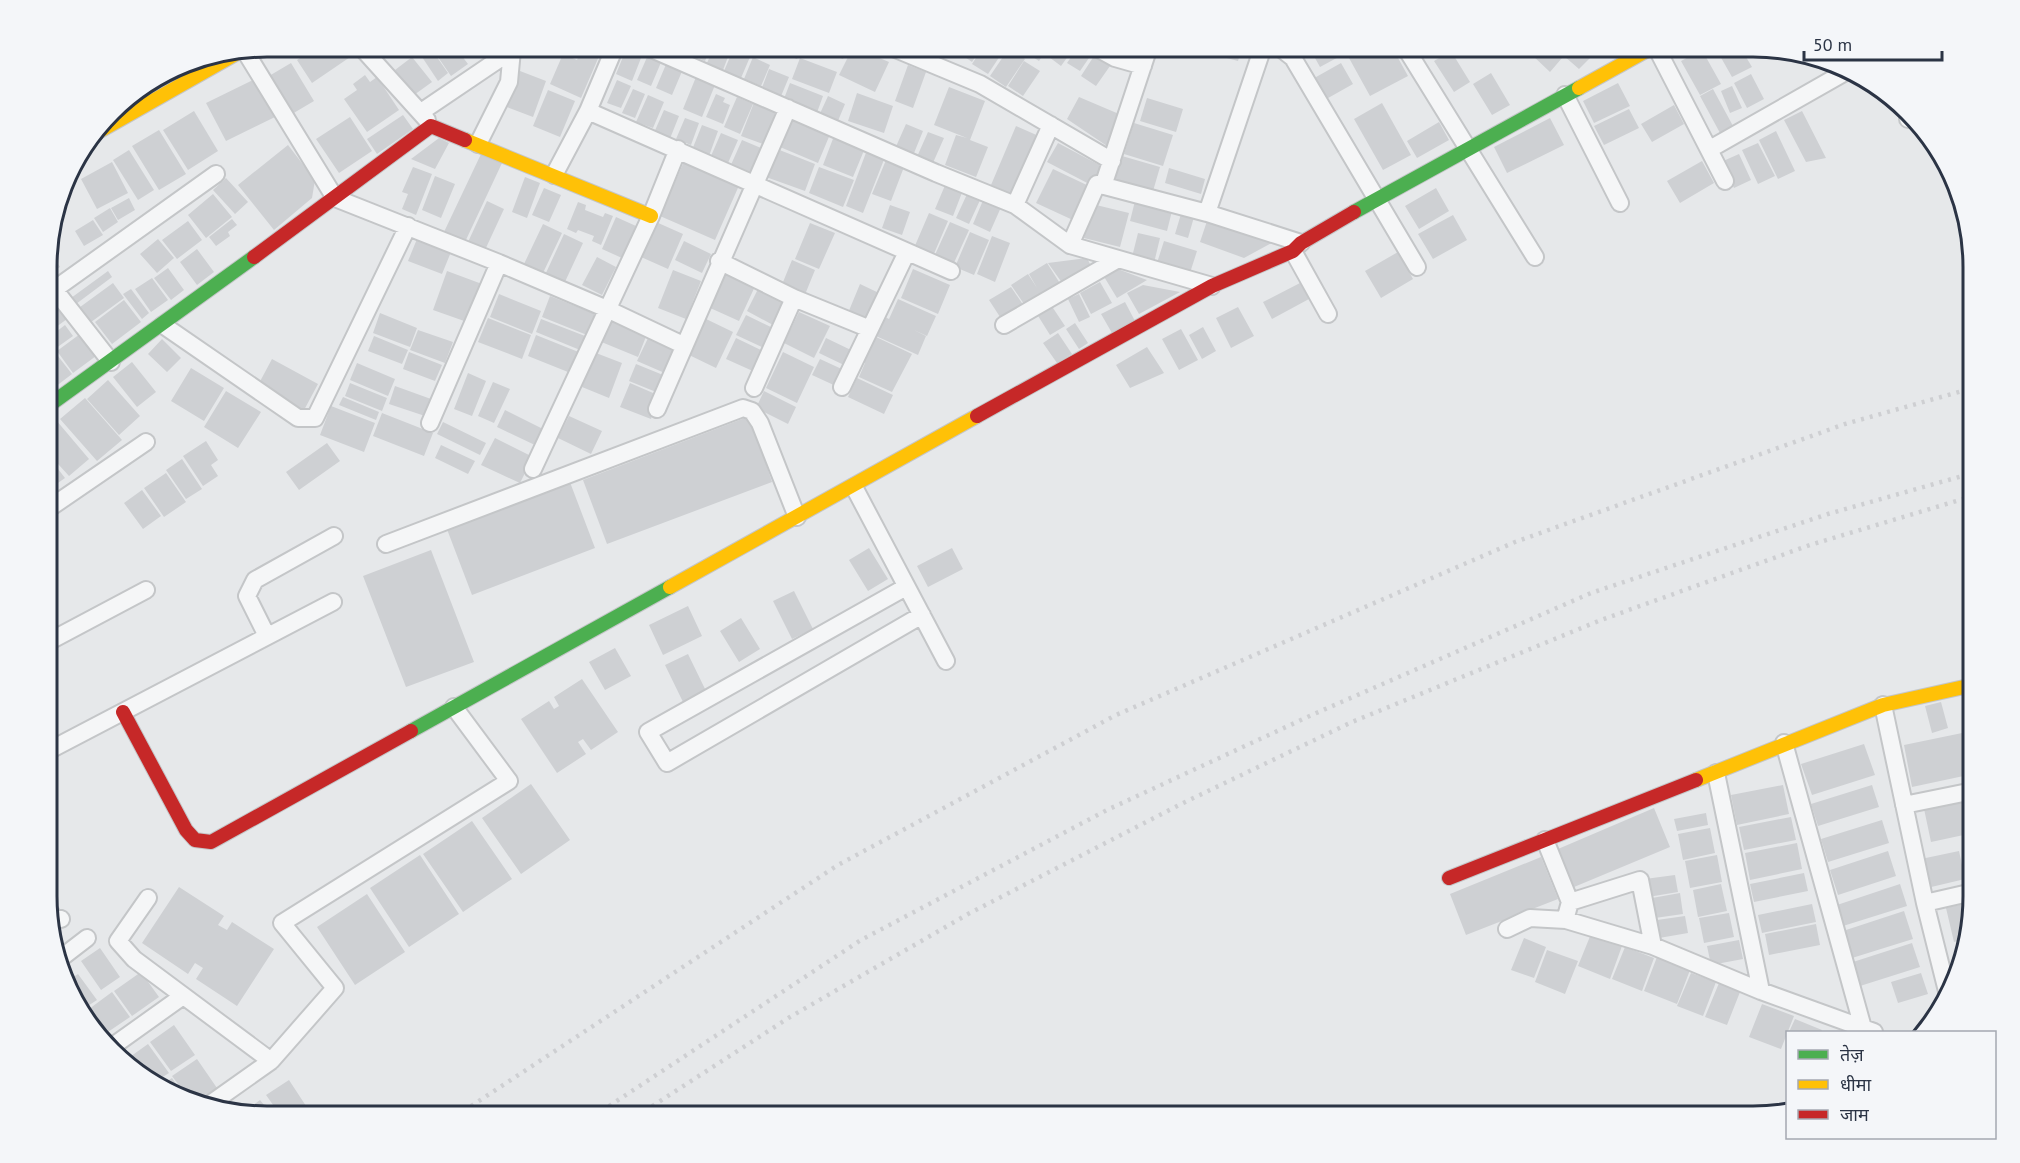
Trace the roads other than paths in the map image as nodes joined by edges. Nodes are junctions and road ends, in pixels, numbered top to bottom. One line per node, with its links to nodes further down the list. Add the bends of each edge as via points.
1 (370, 57): 21 (street)
2 (501, 57): 21 (street)
3 (513, 57): 25 (street, via 509,82)
4 (610, 57): 20 (street)
5 (672, 57): 19 (street)
6 (917, 57): 23 (street, via 980,84)
7 (1112, 57): 16 (street)
8 (1146, 57): 16 (street)
9 (1259, 57): 39 (street)
10 (1292, 57): 36 (street)
11 (1418, 57): 27 (street)
12 (1634, 57): 18 (street)
13 (1660, 57): 28 (street)
14 (249, 58): 35 (street)
15 (221, 62): 22 (street)
16 (1143, 66): 29 (street)
17 (1838, 75): 28 (street)
18 (1565, 95): 27 (street); 37 (street)
19 (788, 108): 33 (street); 38 (street)
20 (588, 111): 26 (street); 31 (street)
21 (421, 112): 24 (street)
22 (114, 123)
23 (1051, 125): 29 (street); 38 (street)
24 (431, 126): 25 (street); 35 (street)
25 (478, 144): 31 (street)
26 (678, 149): 33 (street); 40 (street)
27 (1467, 149): 36 (street); 45 (street)
28 (1710, 149): 32 (street)
29 (1112, 161): 34 (street)
30 (216, 174): 52 (street)
31 (554, 175): 40 (street)
32 (1725, 181)
33 (754, 183): 44 (street); 47 (street)
34 (1103, 186): 39 (street); 42 (street, via 1097,184)
35 (335, 198): 41 (street); 57 (street)
36 (1377, 198): 43 (street); 49 (street)
37 (1620, 203)
38 (1016, 205): 42 (street)
39 (1208, 213): 43 (street)
40 (651, 216): 55 (street)
41 (408, 226): 48 (street); 57 (street, via 315,418 298,418)
42 (1070, 245): 46 (street)
43 (1297, 247): 51 (street); 56 (street)
44 (907, 252): 50 (street); 59 (street)
45 (1535, 257)
46 (1118, 259): 51 (street); 58 (street)
47 (719, 261): 54 (street); 60 (street)
48 (499, 263): 55 (street); 66 (street)
49 (1417, 267)
50 (951, 271)
51 (1212, 286): 69 (street)
52 (57, 287)
53 (57, 298): 61 (street)
54 (794, 298): 59 (street); 63 (street)
55 (607, 309): 60 (street); 68 (street)
56 (1328, 314)
57 (163, 325): 61 (street)
58 (1004, 326)
59 (870, 330): 62 (street)
60 (683, 345): 65 (street)
61 (111, 362): 64 (street)
62 (842, 387)
63 (754, 388)
64 (57, 400)
65 (657, 409)
66 (430, 423)
67 (146, 442): 70 (street)
68 (533, 469)
69 (854, 487): 71 (street); 74 (street)
70 (57, 503)
71 (797, 517): 73 (street, via 760,423 752,411 743,408); 83 (street)
72 (334, 536): 78 (street, via 255,580 248,596)
73 (386, 544)
74 (906, 587): 77 (street); 77 (street, via 648,732 668,763)
75 (146, 590): 79 (street)
76 (333, 602): 78 (street)
77 (922, 615): 80 (street)
78 (267, 636): 84 (street)
79 (57, 637)
80 (946, 661)
81 (1963, 687): 82 (street)
82 (1883, 705): 85 (street); 89 (street)
83 (454, 707): 84 (street, via 211,842 195,840 186,830); 106 (street, via 509,781 282,923 335,988)
84 (123, 712): 86 (street)
85 (1784, 743): 87 (street); 104 (street)
86 (57, 745)
87 (1716, 772): 90 (street); 102 (street)
88 (1963, 793): 89 (street)
89 (1904, 806): 95 (street)
90 (1545, 840): 91 (street); 94 (street)
91 (1449, 878)
92 (1963, 894): 95 (street)
93 (148, 898): 103 (street, via 118,941 134,959)
94 (1570, 902): 96 (street); 99 (street, via 1640,880)
95 (1925, 903): 101 (street)
96 (1566, 920): 97 (street, via 1530,918); 99 (street)
97 (1507, 929)
98 (87, 938): 100 (street)
99 (1653, 946): 102 (street)
100 (66, 955)
101 (1944, 982)
102 (1761, 991): 104 (street)
103 (183, 996): 105 (street); 106 (street)
104 (1869, 1030)
105 (117, 1043)
106 (271, 1061): 107 (street)
107 (216, 1100)

